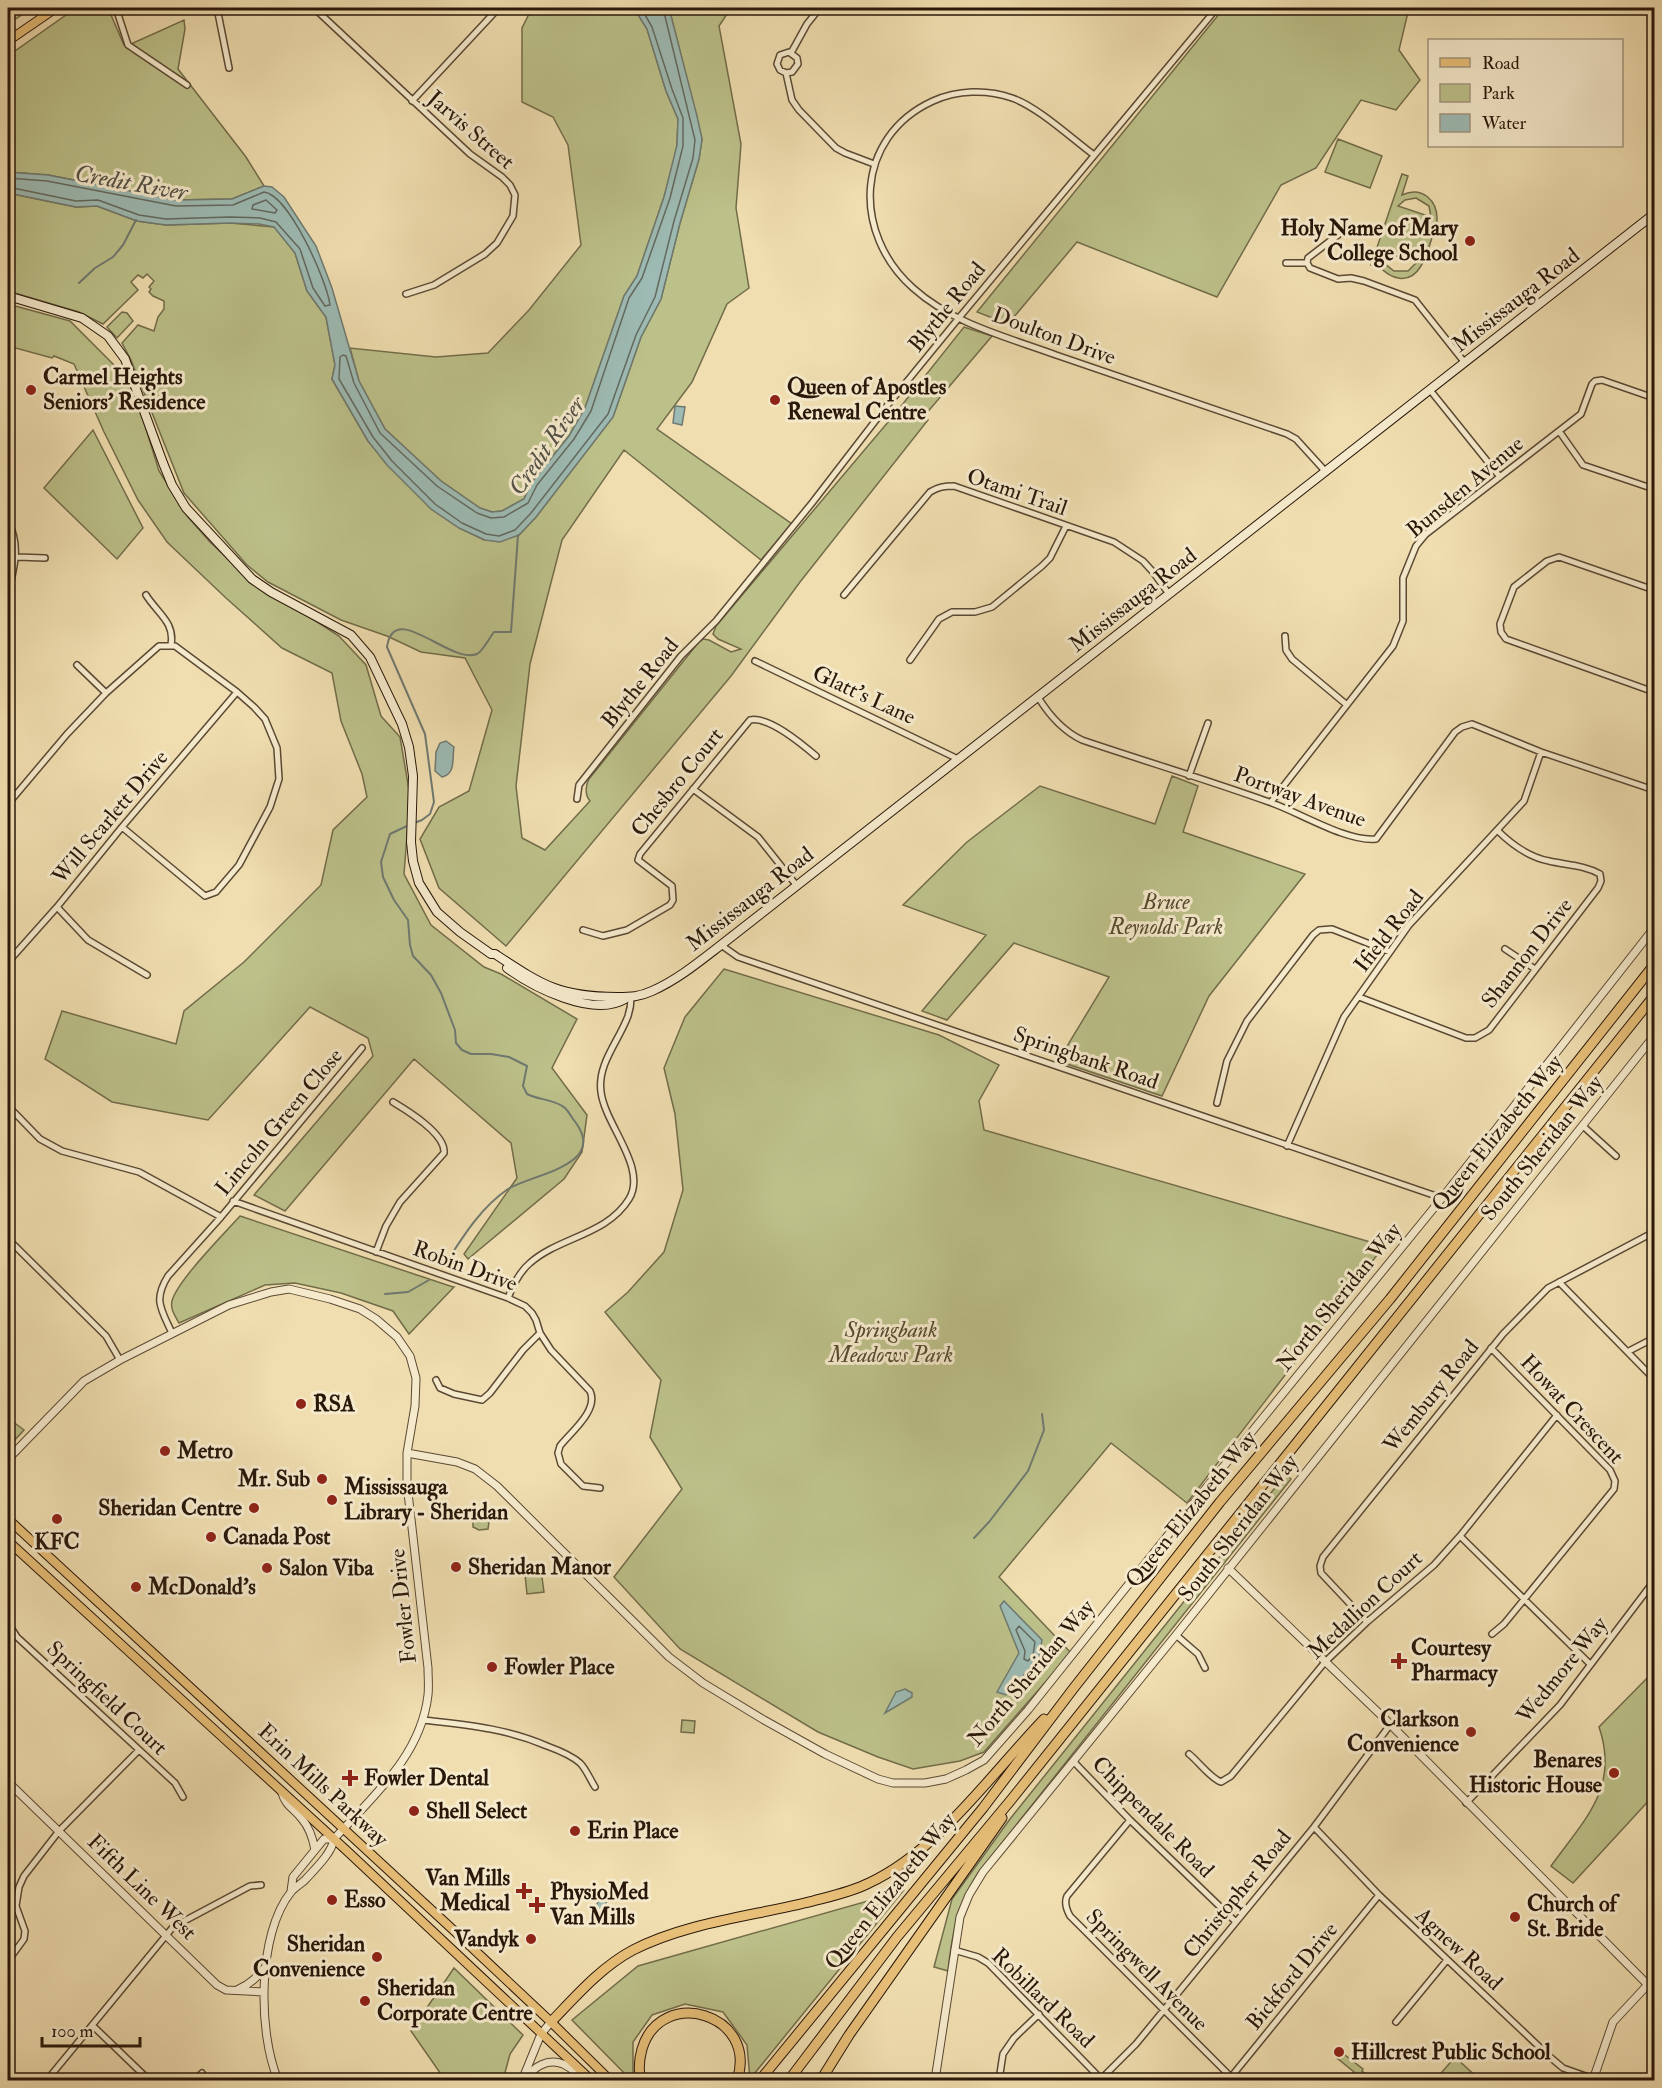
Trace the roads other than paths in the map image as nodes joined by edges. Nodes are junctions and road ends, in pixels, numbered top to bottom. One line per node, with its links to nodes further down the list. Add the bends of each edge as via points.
1 (56, 8): 8 (main road)
2 (116, 8): 12 (street, via 128,45)
3 (217, 8): 10 (street)
4 (314, 8): 13 (street, Jarvis Street)
5 (496, 8): 13 (street)
6 (1216, 8): 14 (street, Blythe Road)
7 (815, 14): 9 (street)
8 (8, 41)
9 (791, 53): 11 (street, via 798,64); 11 (street, via 783,53 777,61)
10 (229, 68)
11 (786, 73): 15 (street, via 792,100 799,110 836,148)
12 (187, 85)
13 (412, 101): 20 (street, Jarvis Street, via 475,159 510,185 516,205 497,243 484,254 434,285)
14 (1094, 155): 15 (street, Doulton Drive, via 1018,101 994,94 956,93 920,107 902,120); 22 (street, Blythe Road)
15 (874, 164): 22 (street, Doulton Drive, via 869,202 878,241 904,279)
16 (1654, 214): 23 (main road, Mississauga Road)
17 (1347, 228): 19 (street, via 1313,253)
18 (1287, 263): 19 (street)
19 (1307, 263): 23 (street, via 1310,268 1338,279 1364,281 1415,300)
20 (406, 294)
21 (8, 296): 74 (main road, Mississauga Road, via 82,318 108,336 125,358 172,486 193,517 252,579 361,645 407,736 413,776 413,861 420,883 437,912 491,954 544,985 585,997)
22 (958, 319): 27 (street, Doulton Drive, via 1287,434); 56 (street, Blythe Road, via 716,621 681,656 579,785)
23 (1465, 363): 24 (main road, Mississauga Road)
24 (1431, 390): 27 (main road, Mississauga Road); 28 (street)
25 (1654, 398): 26 (street, Bunsden Avenue, via 1595,381 1581,414)
26 (1559, 431): 28 (street, Bunsden Avenue); 29 (street, via 1583,465)
27 (1326, 472): 36 (main road, Mississauga Road)
28 (1500, 477): 48 (street, Bunsden Avenue, via 1416,546 1403,578 1402,621 1393,646)
29 (1654, 489)
30 (8, 521): 32 (street)
31 (1066, 526): 36 (street, Otami Trail, via 1114,542 1143,561); 38 (street, Otami Trail, via 954,486 937,487); 41 (street, via 1042,566 992,607 952,612 939,619)
32 (17, 557): 33 (street); 35 (street)
33 (45, 558)
34 (1654, 590): 45 (street, via 1559,557 1547,561 1514,587 1500,624 1506,639)
35 (8, 594)
36 (1168, 594): 47 (main road, Mississauga Road)
37 (146, 595): 40 (street, via 170,625)
38 (844, 595)
39 (1285, 636): 48 (street, via 1286,650 1292,659)
40 (171, 645): 44 (street); 46 (street, via 159,646)
41 (910, 660)
42 (755, 661): 52 (street, Glatt's Lane)
43 (76, 665): 46 (street)
44 (237, 692): 59 (street, Will Scarlett Drive); 59 (street, via 265,719 277,748 279,779 270,807 239,865 216,892 206,896 200,893)
45 (1654, 692)
46 (106, 693): 58 (street)
47 (1038, 697): 52 (main road, Mississauga Road); 53 (street, Portway Avenue, via 1069,734 1082,741)
48 (1347, 705): 57 (street, Bunsden Avenue)
49 (1208, 723): 53 (street)
50 (1541, 752): 55 (street, Portway Avenue); 57 (street, Portway Avenue, via 1472,724 1462,727 1376,839 1351,836); 60 (street, Ifield Road, via 1524,801)
51 (816, 756): 54 (street, Chesbro Court, via 795,738 760,720 750,720)
52 (958, 759): 61 (main road, Mississauga Road)
53 (1189, 776): 57 (street, Portway Avenue)
54 (693, 789): 61 (street, via 758,837); 64 (street, Chesbro Court, via 638,860 672,886 670,905 627,930 603,936)
55 (1654, 790)
56 (578, 799)
57 (1271, 802)
58 (8, 804)
59 (122, 826): 62 (street, Will Scarlett Drive)
60 (1497, 830): 67 (street, Ifield Road, via 1409,925); 70 (street, Shannon Drive, via 1511,844 1534,857 1600,874 1598,888)
61 (797, 886): 65 (main road, Mississauga Road)
62 (57, 907): 68 (street, Will Scarlett Drive); 71 (street, via 88,940)
63 (1654, 928): 83 (street, North Sheridan Way)
64 (583, 930)
65 (721, 945): 74 (main road, Mississauga Road, via 681,975 652,991); 81 (street, Springbank Road, via 738,957)
66 (1505, 949): 70 (street)
67 (1390, 952): 73 (street, Ifield Road); 78 (street, via 1332,929 1313,935 1247,1021 1227,1061)
68 (8, 962)
69 (1654, 965): 116 (highway, Queen Elizabeth Way, via 1390,1299 1220,1502)
70 (1535, 969): 73 (street, Shannon Drive, via 1489,1030 1475,1038 1455,1035)
71 (147, 975)
72 (1654, 996): 126 (highway, Queen Elizabeth Way)
73 (1359, 997): 81 (street, Ifield Road, via 1344,1017)
74 (628, 998): 90 (street, via 630,1013 606,1060 601,1093 635,1175 633,1191 619,1212 530,1262)
75 (1654, 1036): 80 (street, South Sheridan Way)
76 (362, 1048): 84 (street, Lincoln Green Close)
77 (393, 1102): 88 (street, via 439,1136 445,1149 400,1202)
78 (1217, 1103)
79 (8, 1106): 85 (street, via 40,1139 62,1151 139,1172)
80 (1583, 1126): 82 (street); 106 (street, South Sheridan Way)
81 (1287, 1146): 83 (street, Springbank Road)
82 (1616, 1156)
83 (1442, 1198): 100 (street, North Sheridan Way, via 1002,1742 984,1760 946,1779 907,1784 878,1779 825,1754 703,1683 669,1657 497,1486 458,1462)
84 (233, 1201): 85 (street, Lincoln Green Close); 88 (street, Robin Drive)
85 (221, 1217): 91 (street, Lincoln Green Close, via 162,1287 159,1302)
86 (1654, 1232): 89 (street, Wembury Road)
87 (8, 1239): 96 (street, via 106,1336)
88 (376, 1252): 90 (street, Robin Drive)
89 (1559, 1282): 94 (street, Wembury Road, via 1548,1288); 95 (street)
90 (508, 1298): 92 (street, Robin Drive, via 532,1313)
91 (172, 1333): 96 (street, Fowler Drive); 100 (street, Fowler Drive, via 229,1305 289,1289 360,1309 397,1337 410,1356 416,1378)
92 (540, 1333): 98 (street, via 482,1400 440,1388); 102 (street, Robin Drive, via 559,1361 593,1397 590,1409 560,1446 561,1464 583,1486)
93 (1654, 1338): 95 (street)
94 (1491, 1348): 99 (street, Howat Crescent); 109 (street, Wembury Road, via 1323,1557 1321,1573)
95 (1629, 1351): 97 (street)
96 (120, 1360): 101 (street, Fowler Drive, via 77,1387)
97 (1654, 1379)
98 (436, 1380)
99 (1557, 1415): 104 (street, Medallion Court); 108 (street, Howat Crescent, via 1610,1470 1614,1489)
100 (407, 1452): 117 (street, Fowler Drive, via 407,1484 428,1668)
101 (8, 1459)
102 (600, 1488)
103 (8, 1519): 130 (main road, Erin Mills Parkway)
104 (1460, 1536): 108 (street); 109 (street, Medallion Court, via 1434,1565)
105 (8, 1541): 124 (main road, Erin Mills Parkway)
106 (1228, 1568): 112 (street, South Sheridan Way); 113 (street)
107 (1654, 1581): 114 (street, Wedmore Way)
108 (1523, 1599): 111 (street, Howat Crescent); 114 (street)
109 (1367, 1622): 113 (street, Medallion Court)
110 (8, 1623): 119 (street, Springfield Court, via 17,1637)
111 (1492, 1634)
112 (1176, 1635): 115 (street, via 1198,1654); 121 (street, South Sheridan Way)
113 (1325, 1662): 118 (street); 120 (street, Medallion Court, via 1226,1780 1216,1780)
114 (1590, 1664): 127 (street, Wedmore Way, via 1560,1705)
115 (1205, 1668)
116 (1072, 1689): 150 (highway, via 919,1852 885,1875 848,1892 689,1930 632,1951 591,1981); 165 (highway, Queen Elizabeth Way, via 983,1808)
117 (423, 1720): 123 (street, via 484,1726 521,1735 578,1761); 130 (street, Fowler Drive, via 402,1764)
118 (1390, 1725): 127 (street); 129 (street, Christopher Road)
119 (139, 1749): 125 (street, Springfield Court, via 175,1783); 131 (street)
120 (1189, 1754)
121 (1073, 1761): 128 (street, Chippendale Road); 139 (street, South Sheridan Way, via 974,1885 960,1917)
122 (8, 1782): 131 (street, Fifth Line West)
123 (595, 1787)
124 (282, 1793): 132 (main road, Erin Mills Parkway); 133 (street, via 285,1802 306,1824)
125 (183, 1797)
126 (1011, 1800): 166 (highway, Queen Elizabeth Way, via 897,1937); 167 (highway, via 1005,1815)
127 (1466, 1803): 144 (street)
128 (1130, 1820): 137 (street, Chippendale Road); 148 (street, Springwell Avenue, via 1067,1896 1066,1909)
129 (1314, 1827): 136 (street, Agnew Road); 137 (street, Christopher Road)
130 (343, 1828): 132 (street, Fowler Drive); 150 (main road, Erin Mills Parkway)
131 (58, 1831): 138 (street, Fifth Line West); 141 (street, via 32,1863 19,1887 16,1906 25,1930 24,1939)
132 (334, 1839): 133 (street, via 324,1839); 135 (street, via 333,1847); 153 (main road, Erin Mills Parkway)
133 (315, 1850): 135 (street, via 293,1877)
134 (261, 1885): 138 (street, via 250,1886 173,1927)
135 (291, 1891): 142 (street, via 277,1918)
136 (1379, 1895): 140 (street, Agnew Road); 155 (street, Bickford Drive)
137 (1236, 1922): 148 (street, Christopher Road)
138 (166, 1935): 145 (street, Fifth Line West, via 217,1985); 152 (street)
139 (954, 1950): 149 (street, Robillard Road, via 988,1963); 168 (street, South Sheridan Way)
140 (1447, 1960): 151 (street); 171 (street, Agnew Road, via 1563,2068)
141 (8, 1961)
142 (267, 1965): 145 (street, via 255,1979); 147 (street)
143 (1654, 1978): 144 (street)
144 (1648, 1984): 146 (street); 171 (street, via 1613,2022)
145 (235, 1991): 147 (street, Fifth Line West)
146 (1654, 1991)
147 (264, 1992): 159 (street, via 268,2051)
148 (1163, 2010): 155 (street, Springwell Avenue); 170 (street, Christopher Road)
149 (1039, 2014): 169 (street, via 1003,2054); 170 (street, Robillard Road)
150 (551, 2022): 153 (street); 162 (main road, Erin Mills Parkway)
151 (1396, 2022)
152 (93, 2026): 156 (street); 157 (street)
153 (541, 2034): 160 (street); 161 (main road, Erin Mills Parkway)
154 (202, 2073): 158 (street)
155 (1233, 2079)
156 (47, 2080)
157 (149, 2080)
158 (195, 2080)
159 (278, 2080)
160 (524, 2080): 161 (street, via 539,2065 555,2062)
161 (590, 2080)
162 (610, 2080)
163 (641, 2080): 164 (highway, via 639,2059 648,2037 661,2023 685,2013 715,2019 727,2028 741,2062)
164 (737, 2080)
165 (760, 2080)
166 (789, 2080)
167 (821, 2080)
168 (935, 2080)
169 (999, 2080)
170 (1102, 2080)
171 (1593, 2080)

